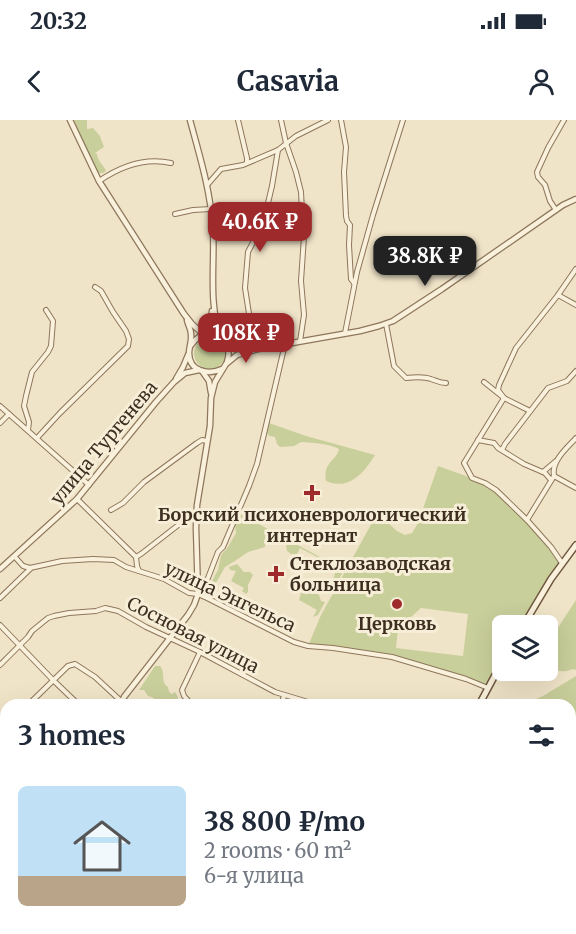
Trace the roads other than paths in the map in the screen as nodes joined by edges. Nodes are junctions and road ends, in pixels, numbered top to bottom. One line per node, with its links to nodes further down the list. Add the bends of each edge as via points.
1 (70, 120): 14 (street)
2 (190, 120): 15 (street)
3 (238, 120): 13 (street)
4 (281, 120): 10 (street)
5 (328, 120): 9 (street)
6 (341, 120): 21 (street)
7 (403, 120): 21 (street)
8 (564, 120): 18 (street, via 537,172)
9 (322, 121): 10 (street)
10 (286, 143): 11 (street); 32 (street, via 301,192 305,222)
11 (278, 150): 13 (street); 34 (street, via 268,204 248,252 245,288 254,333 273,338)
12 (171, 163): 14 (street, via 134,164)
13 (247, 163): 15 (street, via 221,169)
14 (99, 181): 27 (street)
15 (208, 184): 17 (street)
16 (576, 199): 18 (street)
17 (211, 209): 19 (street); 24 (street)
18 (556, 210): 28 (street)
19 (175, 214)
20 (576, 269): 23 (street)
21 (354, 284): 29 (street)
22 (95, 286): 50 (street, via 126,331 128,346)
23 (558, 295): 25 (street); 44 (street, via 516,348 498,390)
24 (214, 299): 30 (street, via 211,322); 31 (street, via 215,321)
25 (576, 305)
26 (46, 310): 49 (street, via 53,321 51,346 32,372 24,406)
27 (184, 315): 30 (street); 35 (street, via 191,334)
28 (386, 324): 29 (street); 42 (street, via 394,366 406,378 417,376)
29 (345, 333): 32 (street)
30 (203, 334): 31 (street, via 216,334); 35 (street)
31 (223, 339): 36 (street, via 237,348); 37 (street, via 229,348)
32 (300, 341): 33 (street)
33 (285, 344): 34 (street); 72 (street, via 257,464 223,547)
34 (275, 346): 36 (street)
35 (190, 348): 38 (street, via 189,358); 40 (street, улица Тургенева)
36 (258, 349): 37 (street, via 237,355)
37 (224, 366): 38 (street, via 209,373); 43 (street)
38 (201, 371): 40 (street, улица Тургенева, via 185,373); 43 (street, via 208,381)
39 (576, 371): 46 (street, via 567,381 549,388)
40 (174, 382): 59 (street, улица Тургенева)
41 (484, 382): 44 (street)
42 (446, 383)
43 (211, 398): 53 (street)
44 (504, 398): 46 (street); 52 (street)
45 (0, 406): 47 (street)
46 (530, 411): 54 (street)
47 (9, 414): 48 (street); 49 (street)
48 (0, 423)
49 (28, 430): 50 (street)
50 (37, 438): 59 (street)
51 (576, 438): 55 (street)
52 (478, 440): 54 (street); 64 (street, via 464,463 472,478 496,490)
53 (207, 441): 62 (street, via 196,443); 63 (street)
54 (502, 450): 56 (street)
55 (558, 459): 56 (street); 57 (street)
56 (543, 472): 58 (street)
57 (554, 476): 58 (street); 60 (street)
58 (551, 481): 64 (street)
59 (90, 485): 61 (street, улица Тургенева)
60 (576, 488)
61 (77, 499): 66 (street); 67 (street, улица Тургенева)
62 (111, 510)
63 (196, 517): 66 (street, via 186,519); 72 (street)
64 (527, 520): 68 (street)
65 (576, 545): 68 (main road)
66 (136, 556): 71 (street)
67 (15, 557): 69 (street); 70 (street, улица Тургенева)
68 (562, 563): 74 (main road)
69 (30, 568): 71 (street, улица Энгельса, via 93,559 114,560); 73 (street)
70 (0, 569)
71 (139, 571): 72 (street, улица Энгельса)
72 (198, 594): 76 (street); 82 (street, улица Энгельса, via 294,642 392,657)
73 (0, 598)
74 (530, 615)
75 (0, 625): 77 (street)
76 (170, 639): 77 (street, Сосновая улица, via 105,608 48,618); 78 (street, Сосновая улица); 87 (street)
77 (19, 645): 79 (street, Сосновая улица); 80 (street)
78 (200, 652): 83 (street, Сосновая улица); 88 (street, via 182,690)
79 (0, 665)
80 (53, 680): 84 (street); 85 (street); 86 (street, via 75,664)
81 (492, 681): 82 (main road)
82 (488, 688): 91 (main road)
83 (284, 696): 89 (street); 90 (street, Сосновая улица)
84 (34, 699)
85 (73, 699)
86 (117, 699)
87 (124, 699)
88 (187, 699)
89 (283, 699)
90 (295, 699)
91 (482, 699)

